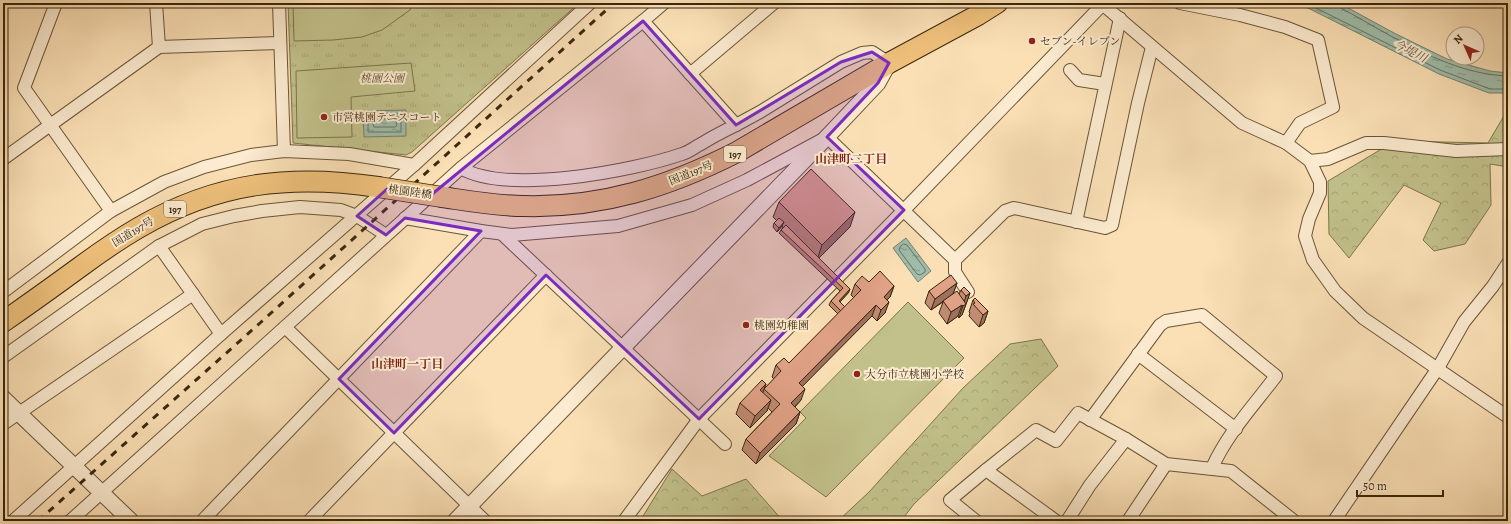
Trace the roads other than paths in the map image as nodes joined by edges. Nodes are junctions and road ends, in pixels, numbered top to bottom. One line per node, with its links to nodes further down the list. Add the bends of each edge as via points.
1 (56, 3): 19 (street, via 24,88)
2 (156, 3): 13 (street)
3 (279, 3): 12 (street)
4 (590, 3): 27 (street)
5 (664, 3): 11 (street)
6 (774, 3): 17 (street)
7 (997, 3): 15 (highway, 国道197号 / 197)
8 (1180, 3): 22 (street, via 1285,27 1318,40 1333,107 1300,123)
9 (1102, 4): 10 (street); 31 (street)
10 (1120, 18): 14 (street); 18 (street)
11 (643, 21): 17 (street); 28 (street)
12 (280, 43): 13 (street); 24 (street)
13 (159, 47): 19 (street)
14 (1152, 47): 22 (street, via 1242,123); 35 (street, via 1112,224 1105,228)
15 (889, 63): 20 (street, via 872,52 862,53 841,62); 21 (street, via 878,83); 30 (highway, 国道197号 / 197, via 737,152 670,183 618,198 555,206 508,205)
16 (1070, 70): 18 (street, via 1079,80)
17 (690, 74): 20 (street)
18 (1105, 84): 35 (street)
19 (50, 125): 25 (street); 32 (street)
20 (736, 125): 28 (street, via 684,154 592,174 526,181 491,178)
21 (827, 137): 31 (street); 37 (street, via 692,205 618,226); 49 (street)
22 (1286, 143): 26 (street)
23 (1508, 149): 26 (street, via 1456,151 1366,143 1328,159)
24 (284, 151): 27 (street, via 349,154); 32 (street, via 251,155 204,167 164,182)
25 (3, 159)
26 (1310, 161): 52 (street, via 1320,182 1320,193 1305,236 1313,260 1335,291 1363,318)
27 (414, 165): 33 (street)
28 (461, 168): 34 (street)
29 (378, 187): 30 (highway, 桃園陸橋 / 197, bridge); 46 (highway, 国道197号 / 197, via 306,180 241,187 198,200 166,213 124,236)
30 (442, 197)
31 (904, 210): 40 (street); 57 (street)
32 (111, 211): 43 (street)
33 (357, 216): 38 (street); 39 (street, via 341,210 300,207 262,211 202,224); 48 (street)
34 (405, 218): 36 (street); 38 (street)
35 (1076, 222): 40 (street, via 1014,208 1005,211)
36 (481, 232): 37 (street); 53 (street)
37 (502, 234): 42 (street)
38 (386, 235): 47 (street)
39 (159, 246): 45 (street); 51 (street)
40 (955, 260): 44 (street, via 955,272)
41 (1508, 263): 52 (street, via 1464,322)
42 (546, 275): 49 (street); 61 (street)
43 (3, 292)
44 (968, 292)
45 (193, 294): 48 (street); 55 (street)
46 (3, 322)
47 (285, 327): 53 (street); 68 (street)
48 (221, 334): 65 (street)
49 (623, 348): 57 (street); 69 (street)
50 (1138, 354): 58 (street); 60 (street); 60 (street, via 1166,321 1202,315 1221,329 1276,376)
51 (3, 357)
52 (1438, 368): 56 (street); 83 (street)
53 (339, 379): 61 (street); 73 (street)
54 (3, 398): 55 (street)
55 (18, 413): 59 (street); 65 (street)
56 (1508, 417)
57 (699, 419): 63 (street); 77 (street)
58 (1090, 420): 62 (street); 67 (street, via 1078,414 1056,441 1036,430)
59 (3, 424)
60 (1236, 429): 66 (street)
61 (394, 433): 69 (street); 74 (street)
62 (1126, 439): 64 (street); 80 (street, via 1090,485)
63 (725, 444)
64 (1166, 464): 66 (street); 81 (street)
65 (74, 466): 68 (street); 70 (street)
66 (1212, 468): 82 (street, via 1231,472)
67 (986, 470): 78 (street, via 950,500); 79 (street)
68 (101, 493): 71 (street); 72 (street)
69 (470, 506): 75 (street); 76 (street)
70 (13, 521)
71 (70, 521)
72 (131, 521)
73 (202, 521)
74 (309, 521)
75 (455, 521)
76 (485, 521)
77 (624, 521)
78 (976, 521)
79 (1056, 521)
80 (1067, 521)
81 (1128, 521)
82 (1294, 521)
83 (1334, 521)

